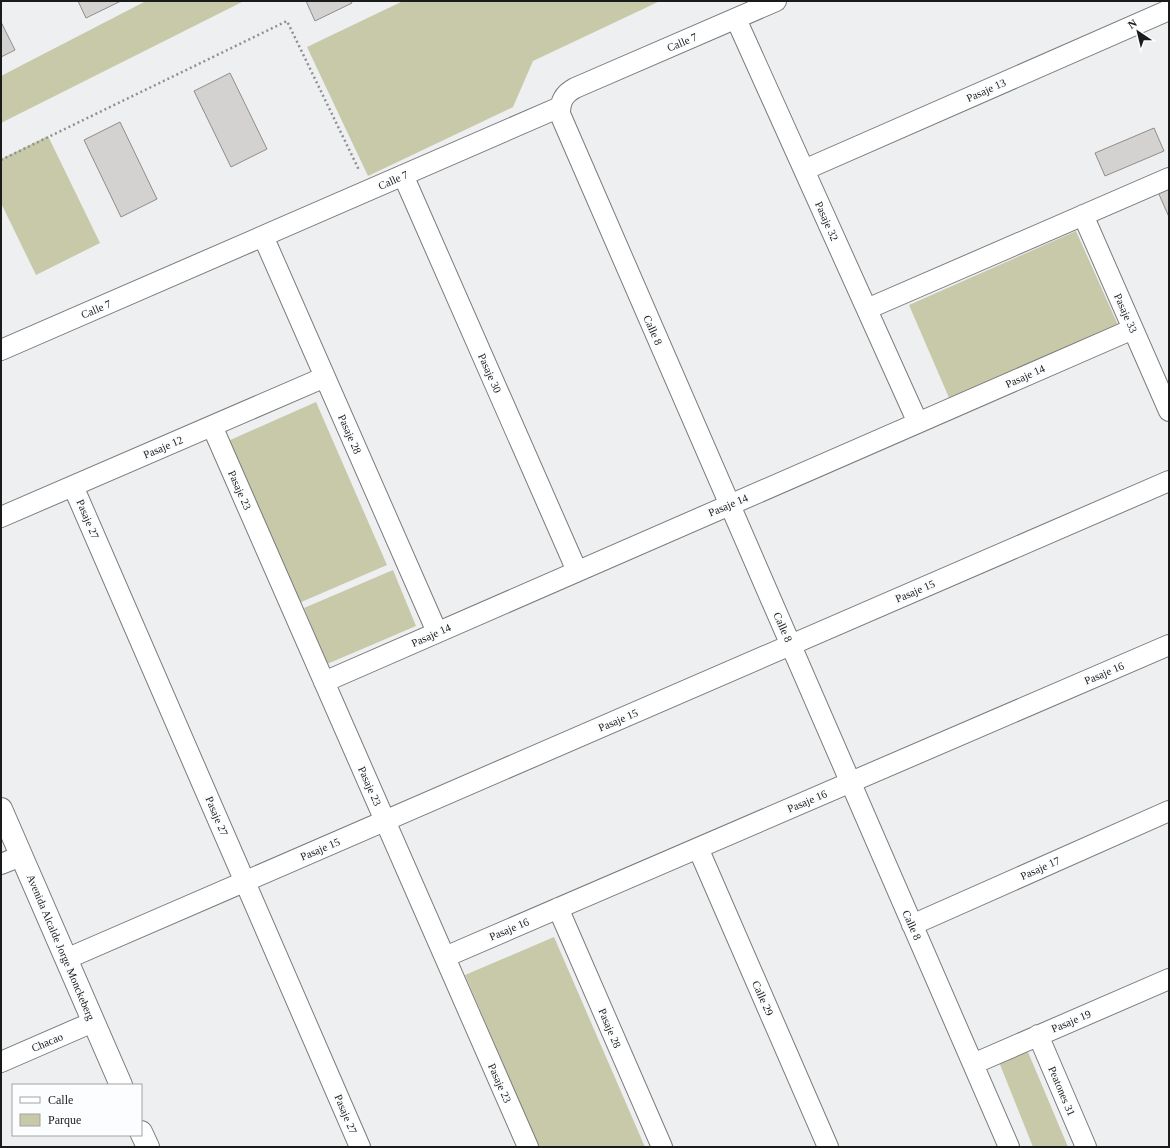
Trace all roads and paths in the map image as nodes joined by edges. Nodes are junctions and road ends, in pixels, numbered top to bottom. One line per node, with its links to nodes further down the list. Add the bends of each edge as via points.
1 (776, 1): 3 (street, Calle 7)
2 (1169, 10): 6 (street, Pasaje 13)
3 (736, 19): 4 (street, Calle 7, via 575,88 565,95); 6 (street, Pasaje 32)
4 (560, 107): 7 (street, Calle 7); 21 (street, Calle 8, via 565,128)
5 (1, 160): 9 (path, via 288,21)
6 (804, 170): 12 (street, Pasaje 32)
7 (403, 175): 9 (street, Calle 7); 23 (street, Pasaje 30)
8 (1169, 178): 10 (street)
9 (368, 190): 11 (street, Calle 7)
10 (1083, 215): 12 (street); 13 (street, Pasaje 33)
11 (263, 236): 14 (street, Calle 7); 15 (street, Pasaje 28)
12 (867, 309): 17 (street, Pasaje 32)
13 (1133, 329): 16 (street, Pasaje 33); 17 (street, Pasaje 14)
14 (1, 350)
15 (325, 377): 18 (street, Pasaje 12); 24 (street, Pasaje 28)
16 (1169, 412)
17 (918, 423): 21 (street, Pasaje 14)
18 (212, 426): 20 (street, Pasaje 12); 27 (street, Pasaje 23)
19 (1169, 481): 25 (street, Pasaje 15)
20 (73, 486): 22 (street, Pasaje 12); 35 (street, Pasaje 27)
21 (729, 505): 23 (street, Pasaje 14); 25 (street, Calle 8)
22 (1, 517)
23 (577, 571): 24 (street, Pasaje 14)
24 (437, 632): 27 (street, Pasaje 14)
25 (790, 645): 28 (street, Calle 8); 31 (street, Pasaje 15)
26 (1169, 645): 28 (street, Pasaje 16)
27 (324, 682): 31 (street, Pasaje 23)
28 (850, 782): 32 (street, Pasaje 16); 37 (street, Calle 8)
29 (1, 809): 33 (main road, Avenida Alcalde Jorge Monckeberg)
30 (1169, 811): 37 (street, Pasaje 17)
31 (385, 821): 35 (street, Pasaje 15); 38 (street, Pasaje 23)
32 (698, 848): 36 (street, Pasaje 16); 51 (street, Calle 29)
33 (21, 856): 34 (street); 39 (main road, Avenida Alcalde Jorge Monckeberg)
34 (1, 864)
35 (245, 882): 39 (street, Pasaje 15); 48 (street, Pasaje 27)
36 (558, 908): 38 (street, Pasaje 16); 50 (street, Pasaje 28)
37 (912, 925): 44 (street, Calle 8)
38 (445, 957): 49 (street, Pasaje 23)
39 (66, 959): 41 (main road, Avenida Alcalde Jorge Monckeberg)
40 (1169, 979): 42 (street, Pasaje 19)
41 (93, 1022): 43 (street, Chacao); 45 (main road, Avenida Alcalde Jorge Monckeberg)
42 (1038, 1035): 44 (street, Pasaje 19); 53 (street, Peatones 31)
43 (1, 1062)
44 (973, 1064): 52 (street, Calle 8)
45 (121, 1084)
46 (142, 1134): 47 (main road)
47 (148, 1147)
48 (360, 1147)
49 (528, 1147)
50 (662, 1147)
51 (828, 1147)
52 (1009, 1147)
53 (1086, 1147)

